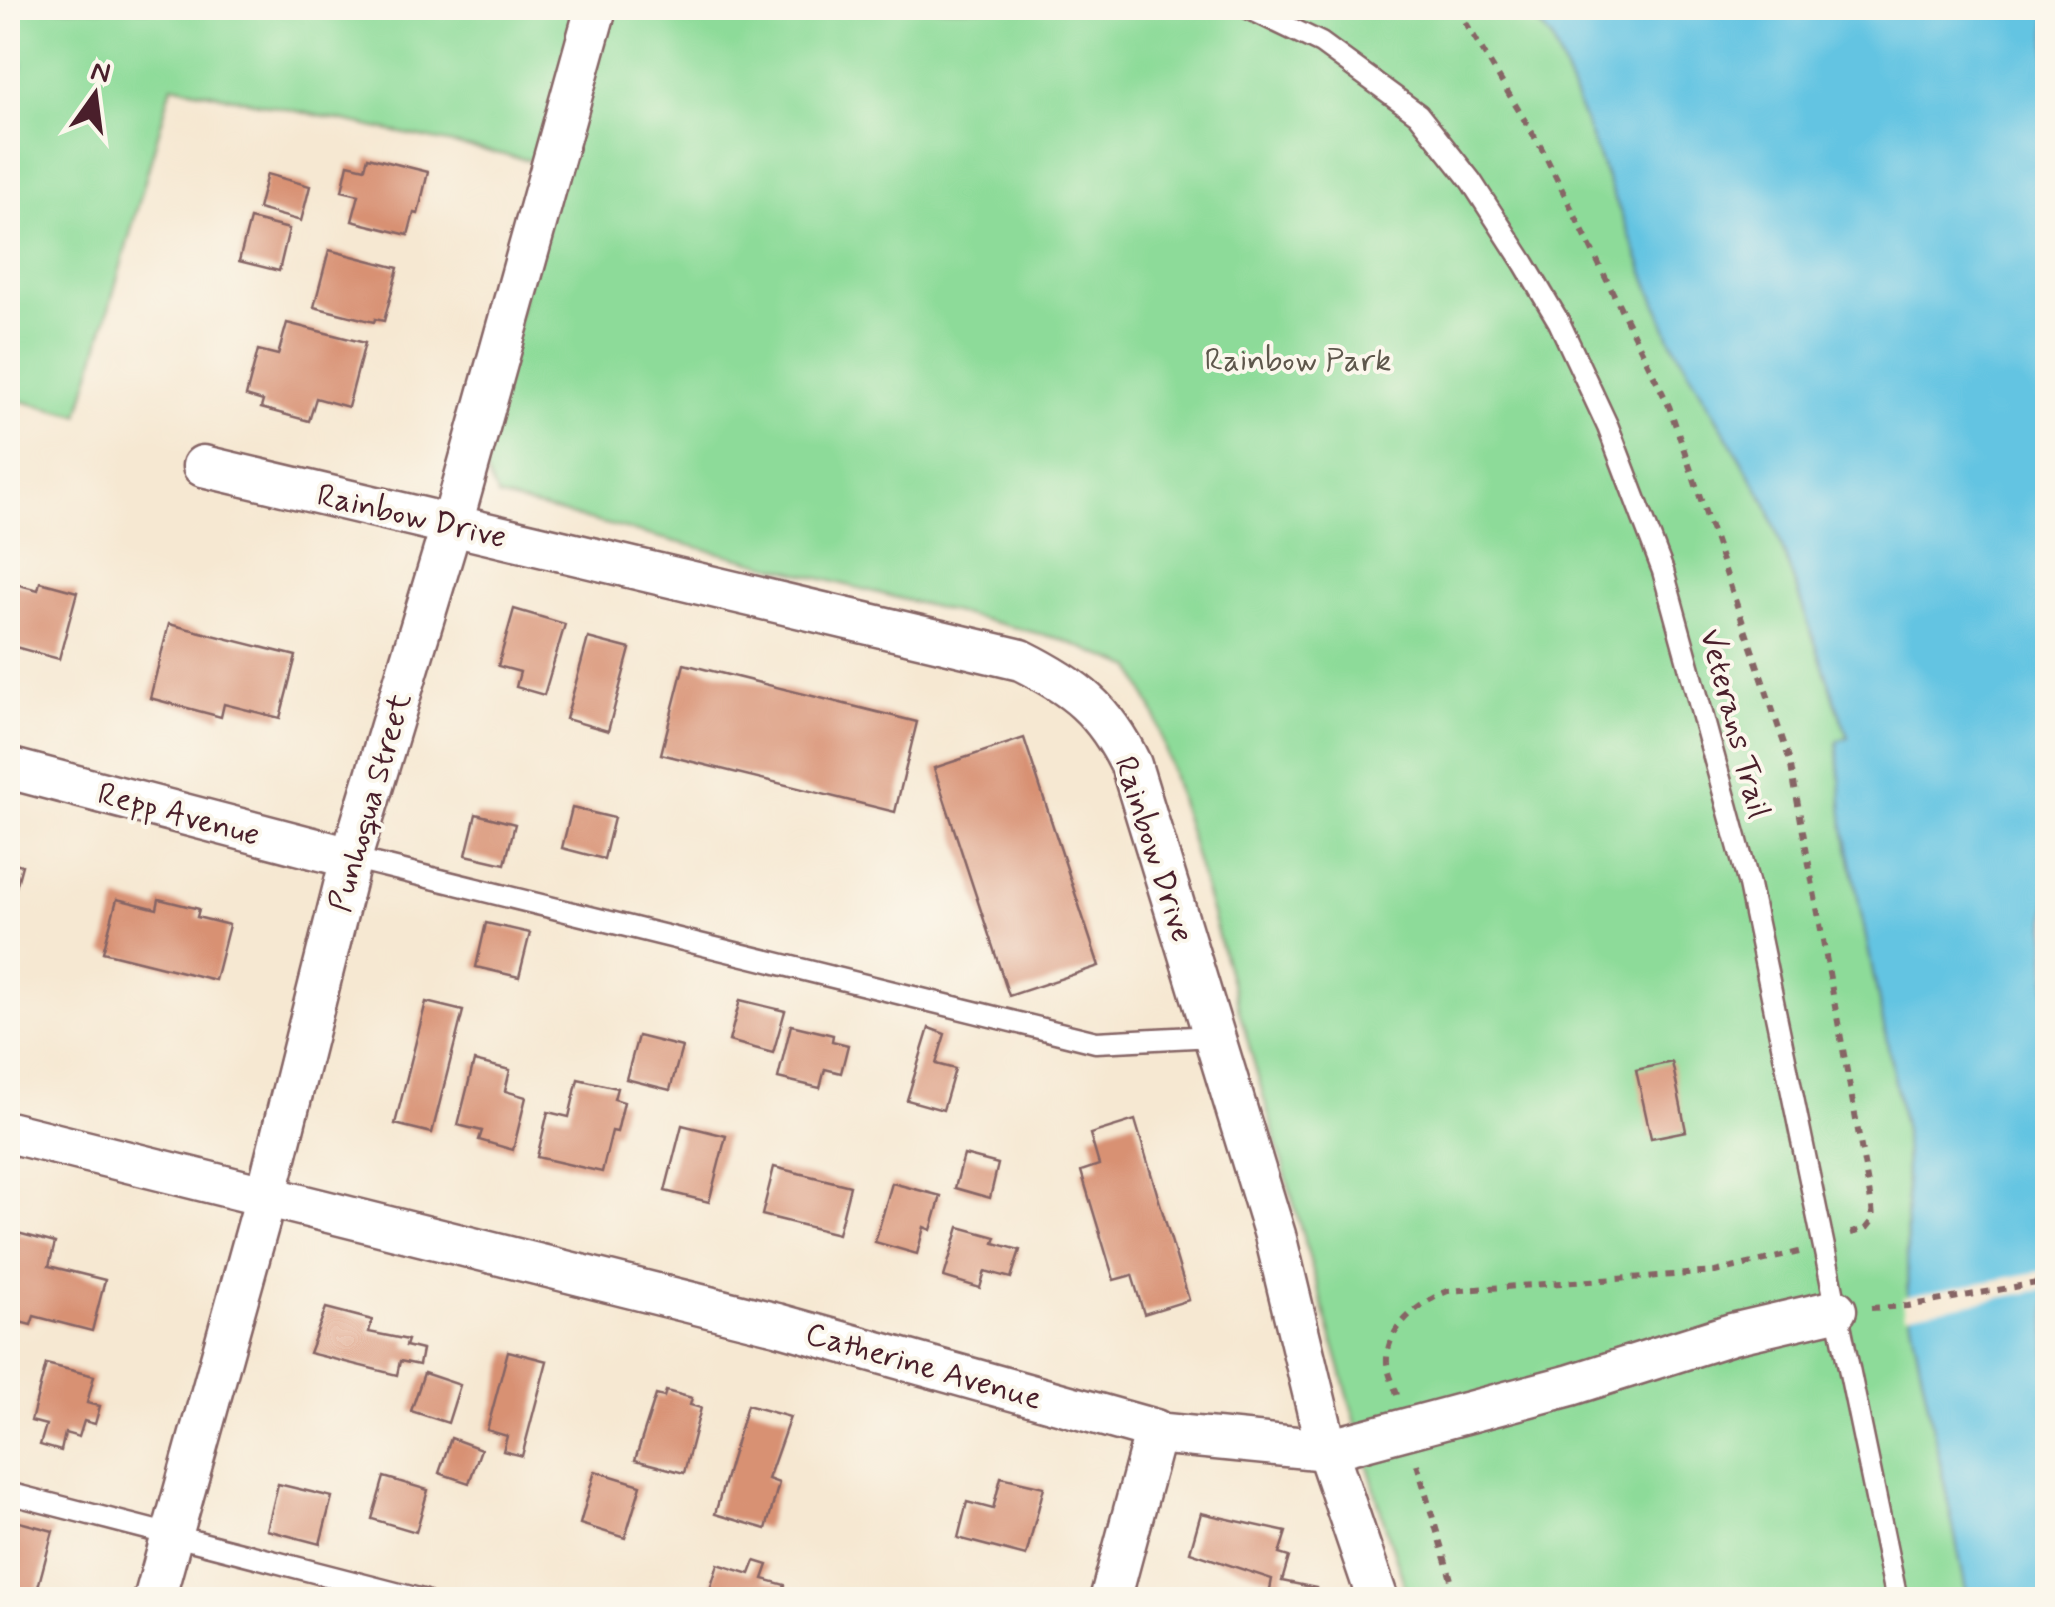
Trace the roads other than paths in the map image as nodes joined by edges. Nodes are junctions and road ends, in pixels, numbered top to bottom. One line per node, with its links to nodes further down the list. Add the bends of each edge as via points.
1 (596, 8): 4 (street, Punhoqua Street)
2 (1248, 8): 10 (lane, Veterans Trail, via 1321,43 1418,114 1472,181 1524,263 1608,426 1663,571 1749,885)
3 (203, 466): 4 (street, Rainbow Drive)
4 (452, 524): 6 (street, Punhoqua Street); 7 (street, Rainbow Drive, via 1021,660 1063,681 1088,700 1131,764)
5 (8, 768): 6 (street, Repp Avenue)
6 (351, 858): 7 (lane, via 1096,1042); 9 (street, Punhoqua Street)
7 (1214, 1036): 12 (street, Rainbow Drive, via 1275,1235)
8 (8, 1132): 9 (street, Catherine Avenue)
9 (266, 1198): 11 (street, Catherine Avenue, via 777,1324); 14 (street, Punhoqua Street)
10 (1836, 1310): 12 (street, Catherine Avenue); 19 (lane, Veterans Trail)
11 (1154, 1433): 12 (street, Catherine Avenue); 17 (street)
12 (1327, 1450): 18 (street, Rainbow Drive)
13 (8, 1494): 14 (lane)
14 (172, 1536): 15 (street, Punhoqua Street); 16 (lane)
15 (154, 1600)
16 (423, 1600)
17 (1110, 1600)
18 (1378, 1600)
19 (1897, 1600)

